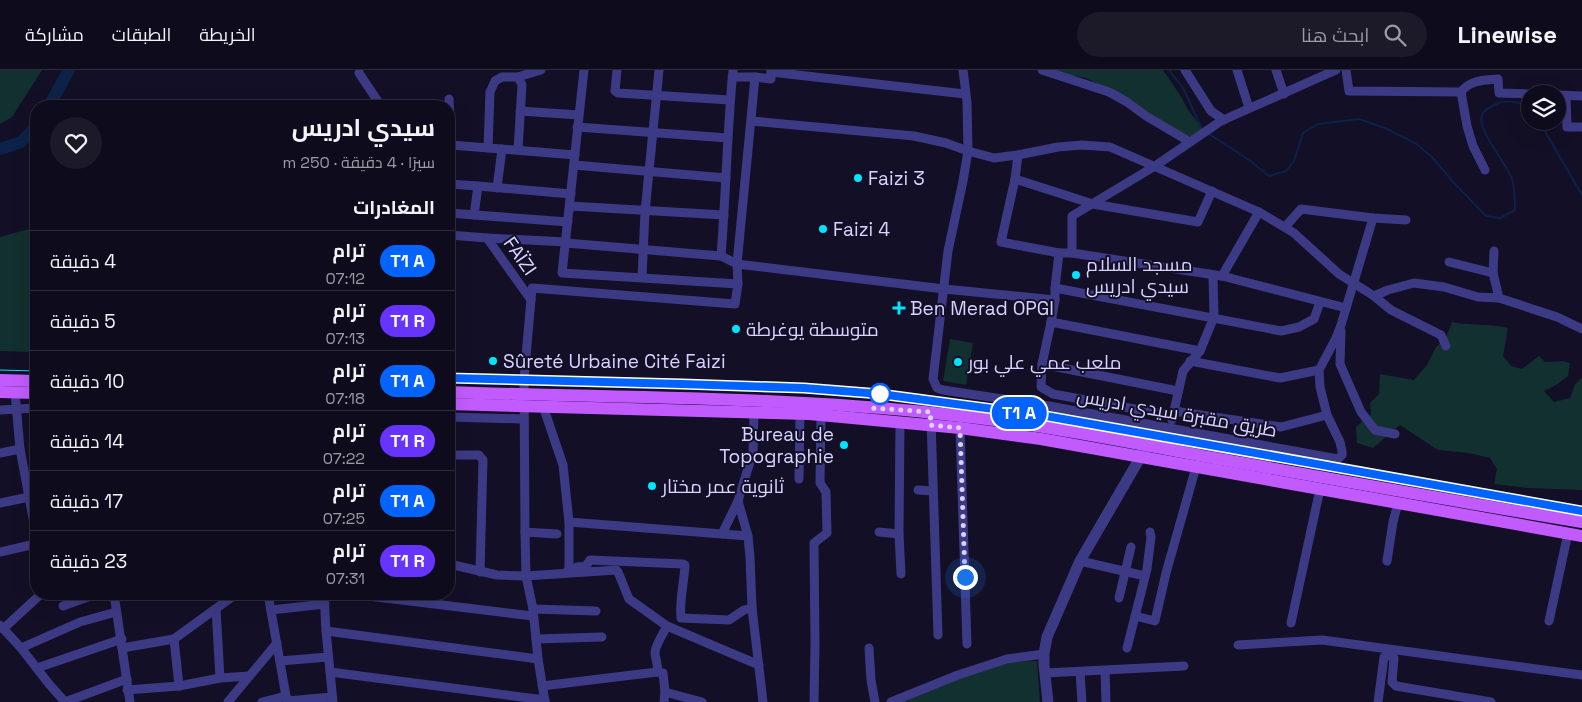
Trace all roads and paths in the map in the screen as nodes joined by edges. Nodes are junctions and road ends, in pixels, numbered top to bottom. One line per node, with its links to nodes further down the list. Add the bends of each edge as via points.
1 (542, 70): 2 (street); 17 (street)
2 (550, 70)
3 (584, 70): 30 (street)
4 (617, 70): 23 (street, via 615,91 618,93)
5 (660, 70): 23 (street)
6 (963, 70): 21 (street)
7 (1042, 70): 38 (street, via 1109,92)
8 (1185, 70): 32 (street, via 1211,112)
9 (1237, 70): 28 (street)
10 (1276, 70): 22 (street)
11 (1336, 70): 16 (street)
12 (1346, 70): 19 (street, via 1348,91)
13 (771, 71): 18 (street, via 771,79); 21 (street)
14 (359, 73): 26 (street)
15 (733, 74): 18 (street); 27 (street)
16 (1317, 74): 22 (street)
17 (518, 76): 29 (street, via 522,85); 40 (street, via 502,77 490,92)
18 (755, 77): 31 (street)
19 (1461, 92): 20 (street, via 1476,81 1498,79 1499,92); 48 (street, via 1473,146)
20 (1521, 93)
21 (965, 94): 43 (street)
22 (1284, 94): 28 (street)
23 (656, 95): 27 (street); 36 (street)
24 (1566, 95): 25 (street)
25 (1582, 96)
26 (377, 100)
27 (730, 100): 37 (street)
28 (1249, 108): 32 (street)
29 (520, 111): 30 (street); 42 (street)
30 (579, 115): 34 (street)
31 (752, 121): 43 (street, via 914,136); 77 (street)
32 (1222, 121): 38 (street)
33 (1566, 121): 35 (street, via 1567,127)
34 (577, 127): 36 (street); 44 (street)
35 (1582, 127)
36 (653, 134): 37 (street); 49 (street)
37 (728, 138): 50 (street)
38 (1190, 142): 47 (street)
39 (455, 145): 40 (street)
40 (488, 148): 41 (street)
41 (502, 149): 42 (street); 54 (street)
42 (518, 150): 44 (street)
43 (968, 151): 45 (street, via 994,158); 84 (street, via 948,251)
44 (575, 155): 46 (street)
45 (1018, 155): 47 (street, via 1082,145 1110,147); 51 (street)
46 (574, 165): 49 (street); 56 (street)
47 (1154, 166): 55 (street); 57 (street)
48 (1485, 170)
49 (649, 172): 50 (street); 59 (street)
50 (726, 178): 63 (street)
51 (1015, 179): 57 (street); 73 (street, via 1001,242)
52 (455, 184): 53 (street)
53 (478, 186): 54 (street); 62 (street)
54 (497, 188): 56 (street)
55 (1212, 191): 57 (street, via 1198,222); 60 (street)
56 (571, 194): 58 (street)
57 (1094, 204): 74 (street, via 1072,216)
58 (570, 206): 59 (street); 66 (street); 70 (street)
59 (645, 212): 63 (street); 71 (street)
60 (1259, 212): 67 (street); 79 (street)
61 (455, 213): 62 (street)
62 (474, 215): 66 (street)
63 (724, 215): 75 (street)
64 (1373, 218): 65 (street); 67 (street, via 1301,209); 82 (street)
65 (1406, 220)
66 (568, 222): 70 (street)
67 (1286, 227): 82 (street)
68 (455, 235): 69 (street, FAÏZI)
69 (487, 238): 70 (street); 87 (street, FAÏZI)
70 (566, 242): 71 (street); 80 (street, via 562,274)
71 (643, 250): 75 (street); 80 (street)
72 (1494, 252): 78 (street)
73 (1059, 253): 74 (street); 83 (street)
74 (1072, 253): 79 (street)
75 (720, 256): 77 (street)
76 (1449, 262): 78 (street)
77 (737, 264): 81 (street); 84 (street)
78 (1493, 273): 86 (street)
79 (1218, 276): 89 (street); 91 (street)
80 (642, 277): 81 (street)
81 (738, 284): 87 (street, via 735,304 532,288)
82 (1353, 284): 85 (street); 90 (street)
83 (1055, 288): 88 (street); 91 (street)
84 (944, 289): 88 (street); 111 (street, طريق مقبرة سيدي ادريس, via 934,374 937,388)
85 (1374, 296): 86 (street, via 1414,283 1444,287 1478,297); 95 (street, via 1391,310 1441,335)
86 (1499, 298): 94 (street)
87 (531, 300): 108 (street)
88 (1055, 300): 92 (street)
89 (1320, 302): 90 (street); 91 (street, via 1314,319 1299,327 1280,330)
90 (1346, 308): 93 (street)
91 (1214, 317): 96 (street)
92 (1050, 322): 96 (street); 98 (street)
93 (1342, 325): 99 (street); 127 (street, via 1340,364 1361,412 1375,430)
94 (1582, 329)
95 (1446, 346)
96 (1200, 351): 97 (street)
97 (1190, 361): 99 (street, via 1280,378); 102 (street, via 1183,370)
98 (1042, 364): 102 (street); 107 (street, via 1040,388)
99 (1319, 370): 119 (street)
100 (0, 380): 101 (main road)
101 (30, 381)
102 (1178, 391): 116 (street)
103 (0, 392): 104 (main road)
104 (15, 392): 105 (main road); 113 (street)
105 (30, 393)
106 (455, 393): 108 (main road)
107 (1053, 394): 111 (street); 116 (street)
108 (525, 400): 109 (main road); 110 (main road); 121 (street); 122 (main road, via 773,401 833,404)
109 (455, 404)
110 (543, 406): 115 (main road); 142 (street, via 563,465)
111 (1047, 406): 124 (street); 125 (street, طريق مقبرة سيدي ادريس)
112 (30, 408): 113 (street)
113 (17, 409): 114 (street); 128 (street)
114 (0, 410)
115 (754, 412): 117 (main road); 138 (street, via 752,452)
116 (1174, 413): 119 (street, via 1281,427); 125 (street)
117 (800, 414): 118 (main road); 133 (street)
118 (821, 415): 123 (main road); 229 (street, via 820,484 826,492 827,533 814,543)
119 (1327, 415): 125 (street, طريق مقبرة سيدي ادريس, via 1340,442 1342,455 1338,458)
120 (455, 417): 121 (street)
121 (524, 419): 144 (street)
122 (931, 419): 123 (main road); 124 (main road); 126 (main road); 136 (street)
123 (900, 422): 150 (street)
124 (1043, 427): 129 (main road)
125 (1170, 427)
126 (960, 428): 129 (main road); 193 (street)
127 (1395, 434)
128 (20, 449): 130 (street); 137 (street)
129 (1144, 451): 132 (main road); 143 (main road); 156 (street)
130 (0, 453)
131 (455, 455): 161 (street, via 479,455 483,460)
132 (1196, 466): 134 (main road); 181 (street, via 1155,621)
133 (799, 479)
134 (1320, 489): 141 (main road); 183 (street)
135 (918, 490): 136 (street)
136 (933, 491): 187 (street)
137 (29, 497): 139 (street); 140 (street)
138 (738, 501): 149 (street); 151 (street)
139 (0, 503)
140 (30, 503)
141 (1398, 503): 147 (main road); 157 (street)
142 (569, 522): 149 (street); 159 (street)
143 (1582, 522)
144 (525, 532): 148 (street); 163 (street)
145 (879, 532): 150 (street)
146 (1150, 532): 164 (street)
147 (1568, 533): 152 (main road); 182 (street)
148 (557, 534)
149 (722, 534): 151 (street)
150 (899, 534): 162 (street)
151 (748, 536): 175 (street)
152 (1582, 536)
153 (30, 543): 155 (street)
154 (1131, 547): 160 (street)
155 (0, 552)
156 (1080, 561): 160 (street); 198 (street, via 1047,637)
157 (1387, 561)
158 (455, 566): 161 (street)
159 (568, 570): 163 (street); 175 (street, via 586,566 590,560 684,564 681,618 729,620); 184 (street, via 616,570 629,599)
160 (1126, 571): 164 (street); 165 (street)
161 (480, 572): 163 (street)
162 (901, 574)
163 (526, 576): 180 (street)
164 (1145, 576): 181 (street)
165 (1120, 598)
166 (35, 600): 185 (street)
167 (80, 600): 174 (street)
168 (115, 600): 179 (street)
169 (229, 600): 176 (street)
170 (269, 600): 177 (street)
171 (325, 600): 173 (street)
172 (412, 600): 180 (street)
173 (325, 604): 177 (street); 186 (street)
174 (63, 606)
175 (752, 608): 202 (street)
176 (216, 610): 189 (street); 212 (street)
177 (271, 610): 192 (street)
178 (596, 611): 180 (street)
179 (116, 612): 191 (street); 195 (street, via 80,622)
180 (533, 612): 190 (street)
181 (1135, 616): 197 (street)
182 (1549, 621)
183 (1291, 623)
184 (666, 626): 202 (street); 207 (street, via 656,648)
185 (2, 631): 195 (street)
186 (326, 631): 199 (street); 200 (street)
187 (938, 635)
188 (602, 637): 190 (street)
189 (174, 639): 191 (street); 214 (street)
190 (536, 639): 200 (street)
191 (122, 643): 204 (street); 213 (street)
192 (277, 643): 201 (street); 211 (street)
193 (967, 644)
194 (1238, 646): 210 (street, via 1322,640)
195 (21, 648): 204 (street)
196 (869, 648): 230 (street)
197 (1127, 648)
198 (1044, 654): 209 (street); 231 (street, via 1007,659)
199 (328, 657): 201 (street); 206 (street)
200 (538, 659): 215 (street)
201 (280, 661): 218 (street)
202 (759, 665): 228 (street)
203 (1184, 666): 205 (street)
204 (37, 668): 222 (street)
205 (1105, 671): 208 (street); 234 (street)
206 (330, 672): 219 (street); 221 (street)
207 (657, 672): 215 (street); 217 (street, via 663,673)
208 (1080, 672): 209 (street); 233 (street)
209 (1045, 673): 232 (street)
210 (1582, 675)
211 (248, 676): 212 (street); 224 (street)
212 (220, 678): 214 (street)
213 (127, 679): 216 (street); 222 (street)
214 (179, 686): 216 (street)
215 (542, 686): 221 (street)
216 (127, 690): 223 (street)
217 (665, 692): 226 (street); 227 (street)
218 (287, 700): 219 (street); 225 (street)
219 (332, 700)
220 (1474, 700): 235 (street, via 1396,686 1392,682 1394,658 1387,655 1384,656); 236 (street)
221 (545, 701)
222 (65, 702)
223 (130, 702)
224 (228, 702)
225 (262, 702)
226 (664, 702)
227 (702, 702)
228 (763, 702)
229 (814, 702)
230 (875, 702)
231 (891, 702)
232 (1048, 702)
233 (1082, 702)
234 (1106, 702)
235 (1378, 702)
236 (1486, 702): 237 (street)
237 (1490, 702)

